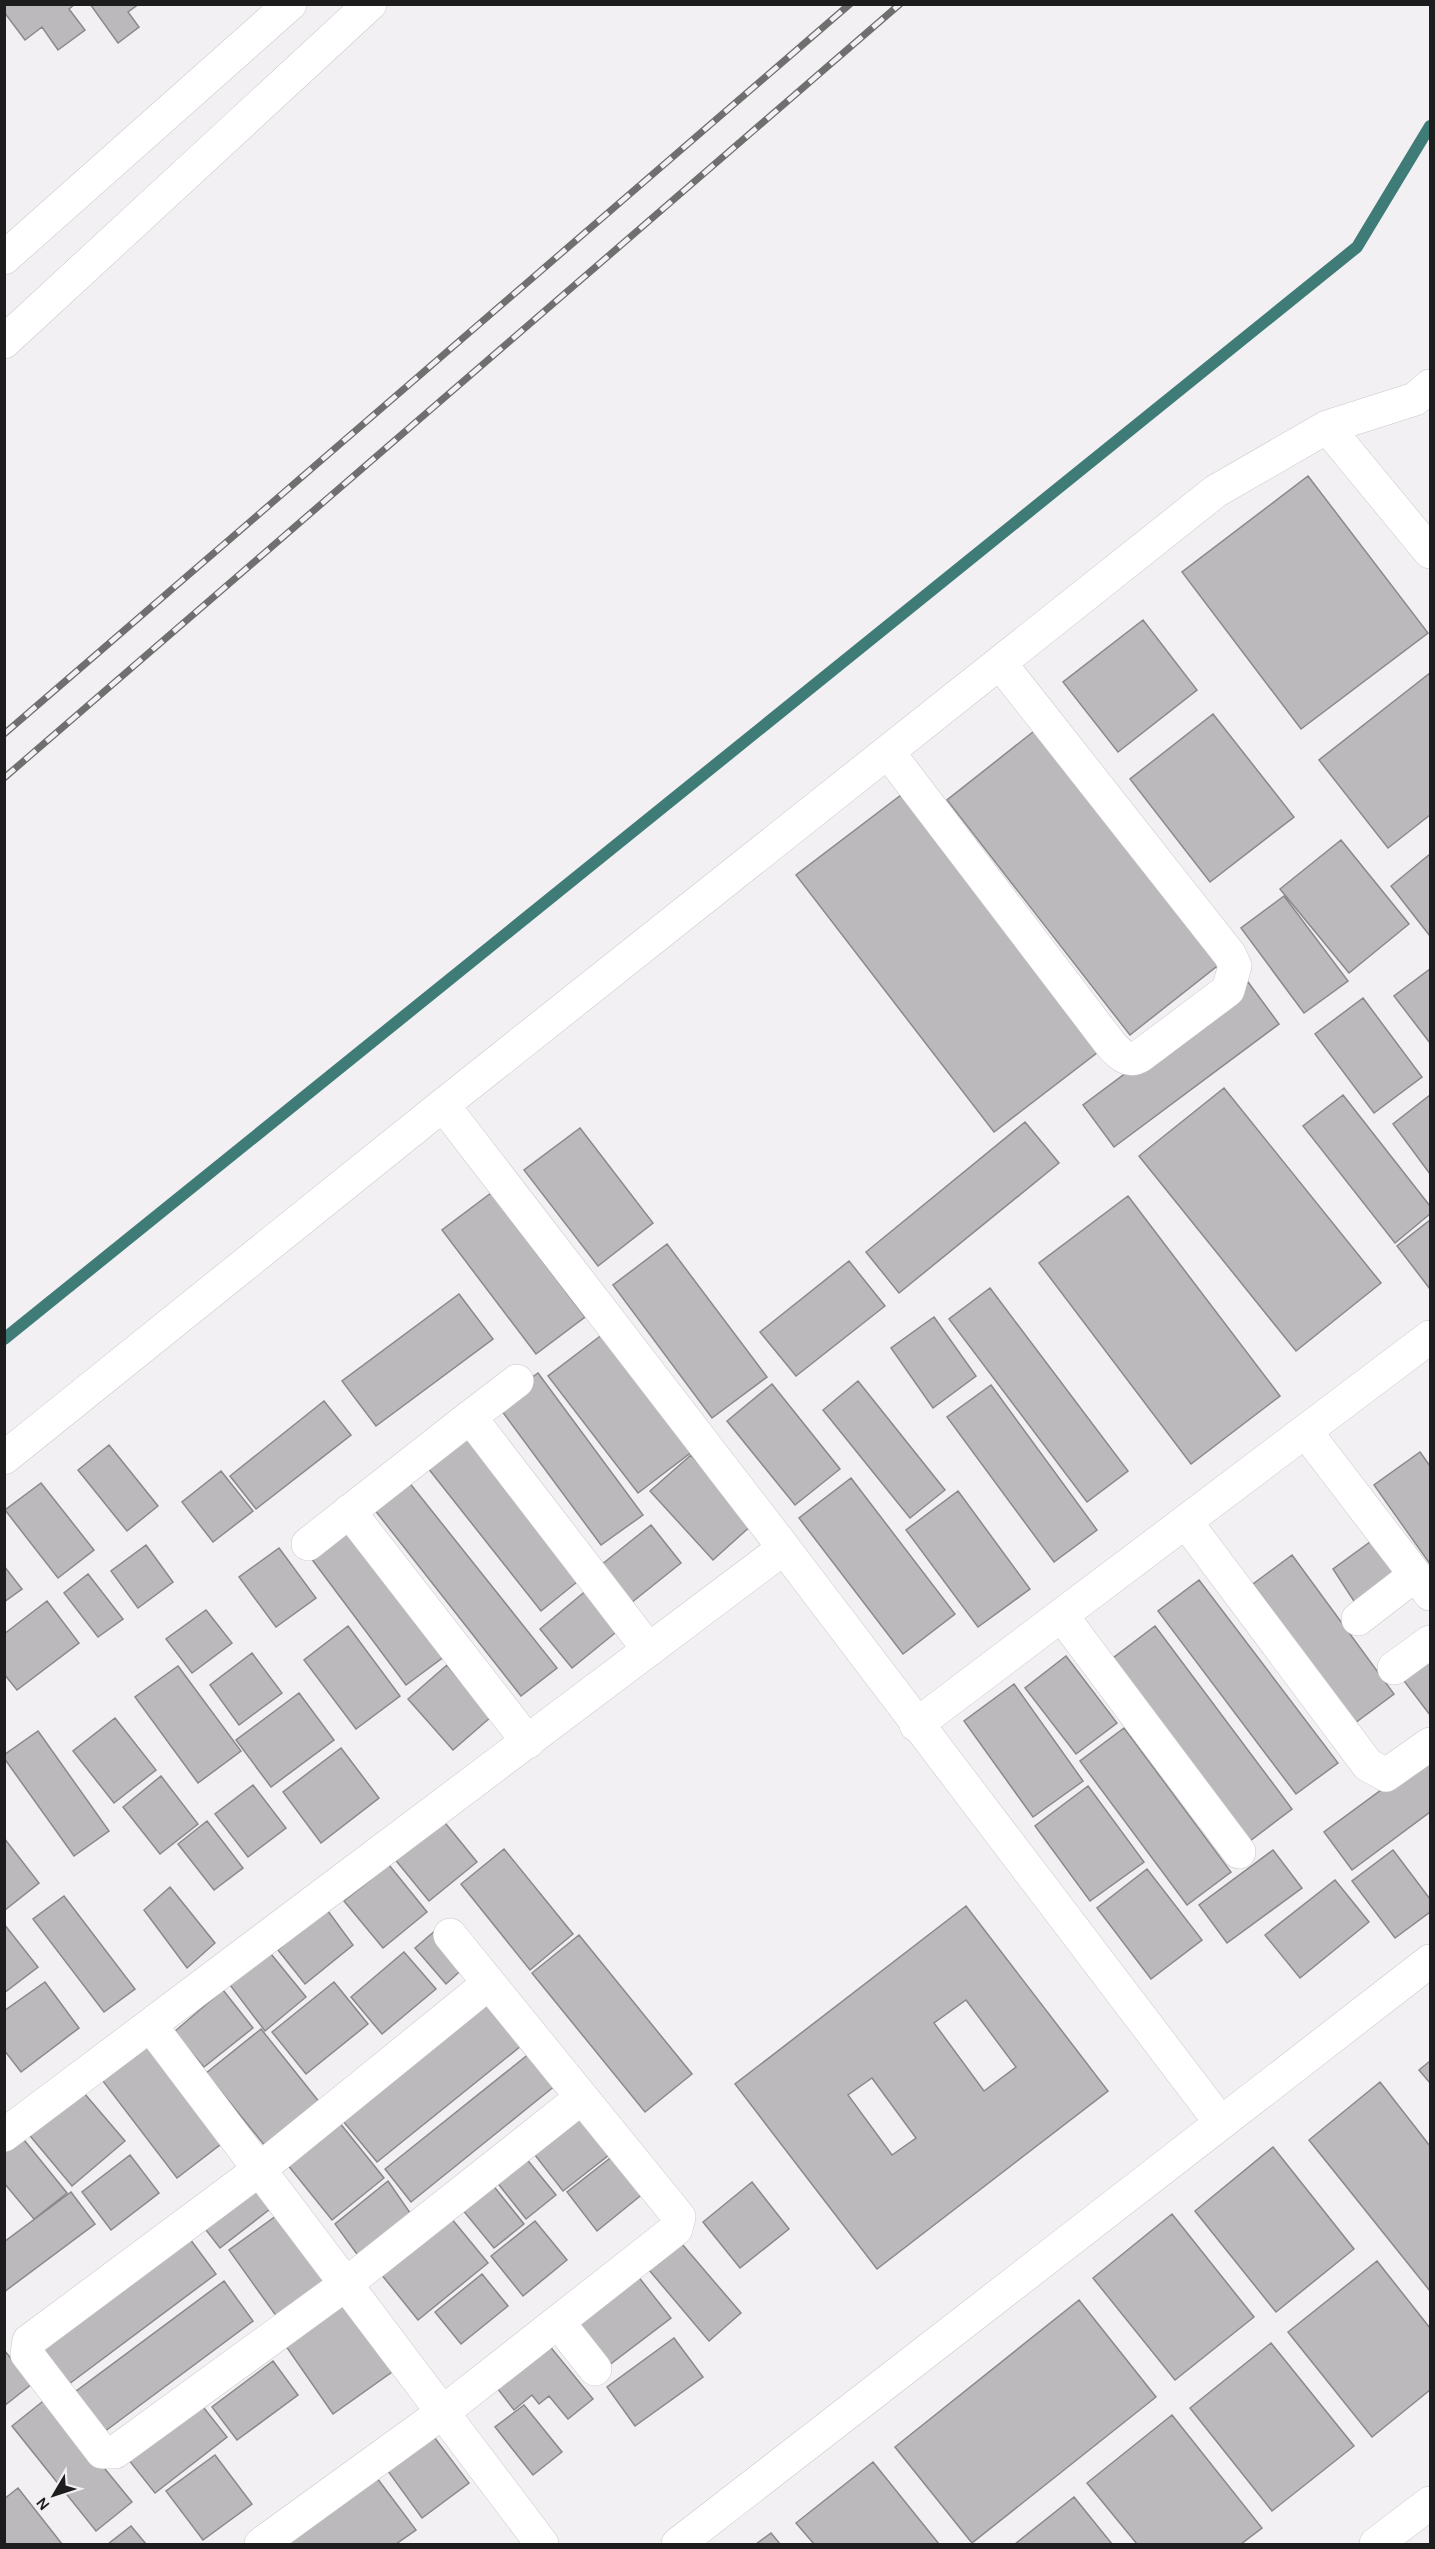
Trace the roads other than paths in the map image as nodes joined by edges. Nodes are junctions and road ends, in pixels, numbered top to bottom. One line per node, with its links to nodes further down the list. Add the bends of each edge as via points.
1 (290, 4): 3 (street)
2 (370, 4): 4 (street)
3 (4, 258)
4 (4, 342)
5 (1431, 386): 6 (street, via 1415,399)
6 (1327, 427): 7 (street); 8 (street, via 1216,492)
7 (1431, 552)
8 (1000, 663): 9 (street); 9 (street, via 1230,956 1235,966 1228,990 1140,1056 1126,1059 1112,1046)
9 (888, 752): 10 (street)
10 (443, 1105): 15 (street); 19 (street)
11 (1431, 1337): 14 (street)
12 (517, 1381): 13 (street)
13 (470, 1417): 16 (street); 24 (street)
14 (1306, 1432): 17 (street); 20 (street)
15 (4, 1458)
16 (349, 1512): 18 (street); 27 (street)
17 (1186, 1522): 21 (street); 28 (street, via 1368,1765 1386,1775)
18 (308, 1544)
19 (784, 1548): 24 (street); 26 (street)
20 (1423, 1585): 22 (street)
21 (1062, 1616): 26 (street); 29 (street)
22 (1358, 1619)
23 (1431, 1642): 25 (street)
24 (649, 1650): 27 (street)
25 (1394, 1668)
26 (916, 1725): 35 (street)
27 (528, 1742): 33 (street)
28 (1431, 1744)
29 (1239, 1852)
30 (450, 1935): 32 (street)
31 (1431, 1961): 35 (street)
32 (489, 1983): 34 (street); 37 (street)
33 (151, 2026): 36 (street); 37 (street)
34 (581, 2098): 38 (street); 39 (street, via 679,2217 676,2229)
35 (1221, 2123): 45 (street)
36 (4, 2135)
37 (260, 2169): 38 (street); 38 (street, via 29,2341 27,2354 102,2452 116,2452)
38 (346, 2284): 41 (street)
39 (558, 2322): 40 (street); 41 (street)
40 (594, 2369)
41 (443, 2412): 43 (street); 44 (street)
42 (1431, 2503): 46 (street)
43 (261, 2544)
44 (542, 2544)
45 (678, 2544)
46 (1376, 2544)

